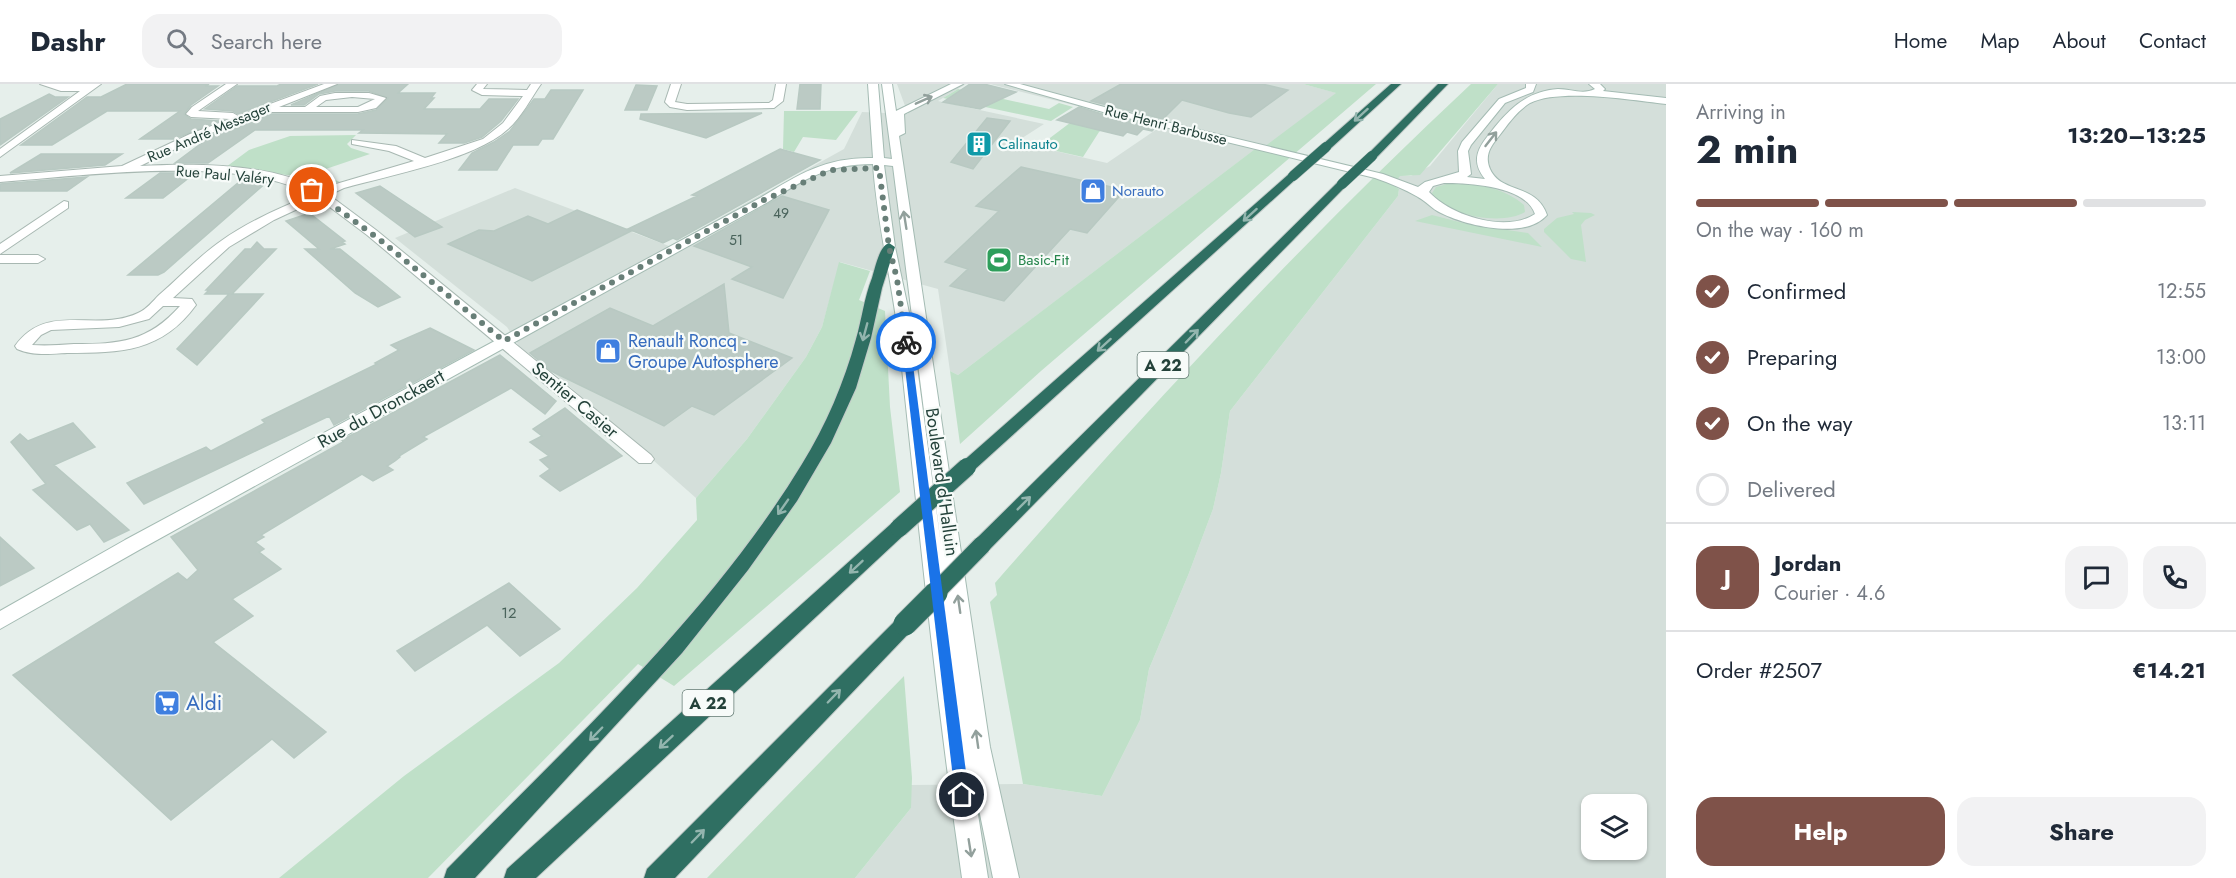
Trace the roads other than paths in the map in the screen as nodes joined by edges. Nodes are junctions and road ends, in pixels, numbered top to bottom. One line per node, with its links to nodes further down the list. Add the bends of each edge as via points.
1 (45, 84): 14 (street, via 61,88)
2 (232, 84): 23 (street, via 191,114)
3 (332, 84): 21 (street, Rue André Messager)
4 (482, 84): 17 (street, via 477,90 482,92)
5 (676, 84): 6 (street, via 670,102 676,106 760,107 777,103)
6 (781, 84)
7 (873, 84): 28 (street, Boulevard d'Halluin)
8 (886, 84): 29 (street, Boulevard d'Halluin)
9 (958, 84): 29 (street, one-way to 9, via 902,150 899,113)
10 (1010, 84): 27 (street, Rue Henri Barbusse)
11 (1022, 84): 27 (street, Rue Henri Barbusse, via 1243,138)
12 (1396, 84): 48 (highway, A 22, one-way to 48, bridge, via 899,528)
13 (1532, 84): 18 (street); 33 (street, via 1531,89 1502,101 1466,144 1465,174)
14 (93, 86): 25 (street)
15 (1448, 86): 49 (highway, A 22, one-way to 15, bridge, via 982,544 1419,108)
16 (1595, 87): 18 (street); 19 (street); 20 (street)
17 (532, 89): 26 (street, via 494,136 467,150)
18 (1569, 94): 35 (street, one-way to 18, via 1485,172 1484,148 1520,104 1548,94)
19 (1666, 96)
20 (1666, 101)
21 (261, 110): 22 (street); 23 (street, Rue André Messager)
22 (307, 110): 22 (street, via 364,109 381,98 329,96)
23 (244, 116): 30 (street, Rue André Messager)
24 (356, 142): 26 (street, via 392,148)
25 (0, 154)
26 (425, 162): 36 (street)
27 (1324, 163): 31 (street, Rue Henri Barbusse)
28 (879, 164): 29 (street, Rue du Dronckaert); 39 (street, Boulevard d'Halluin); 44 (street, Rue du Dronckaert, via 826,164)
29 (898, 164): 51 (street, Boulevard d'Halluin, one-way to 29, via 978,747)
30 (122, 170): 32 (street, Rue Paul Valéry); 36 (street, Rue Paul Valéry, via 244,174 288,182)
31 (1379, 176): 34 (street, Rue Henri Barbusse); 37 (street, Rue Henri Barbusse)
32 (0, 179)
33 (1453, 179): 34 (street, Rue Henri Barbusse); 35 (street, Rue Henri Barbusse)
34 (1434, 182): 37 (street, via 1425,186)
35 (1501, 186): 37 (street, Rue Henri Barbusse, via 1537,203 1540,216 1521,224 1480,221 1441,209)
36 (320, 194): 43 (street, via 232,239); 44 (street, Rue Paul Valéry)
37 (1424, 195)
38 (64, 204): 40 (street)
39 (889, 247): 47 (highway, one-way to 47, via 848,388 823,442 785,505 672,650); 50 (street, Boulevard d'Halluin, one-way to 50, via 903,322)
40 (0, 250)
41 (0, 259): 42 (street)
42 (38, 259)
43 (162, 302): 43 (street, via 189,305 148,341 111,348 22,346 27,338 48,326 131,321)
44 (504, 341): 45 (street, Sentier Casier); 46 (street, Rue du Dronckaert)
45 (645, 459)
46 (0, 621)
47 (457, 878)
48 (517, 878)
49 (657, 878)
50 (975, 878)
51 (1006, 878)

